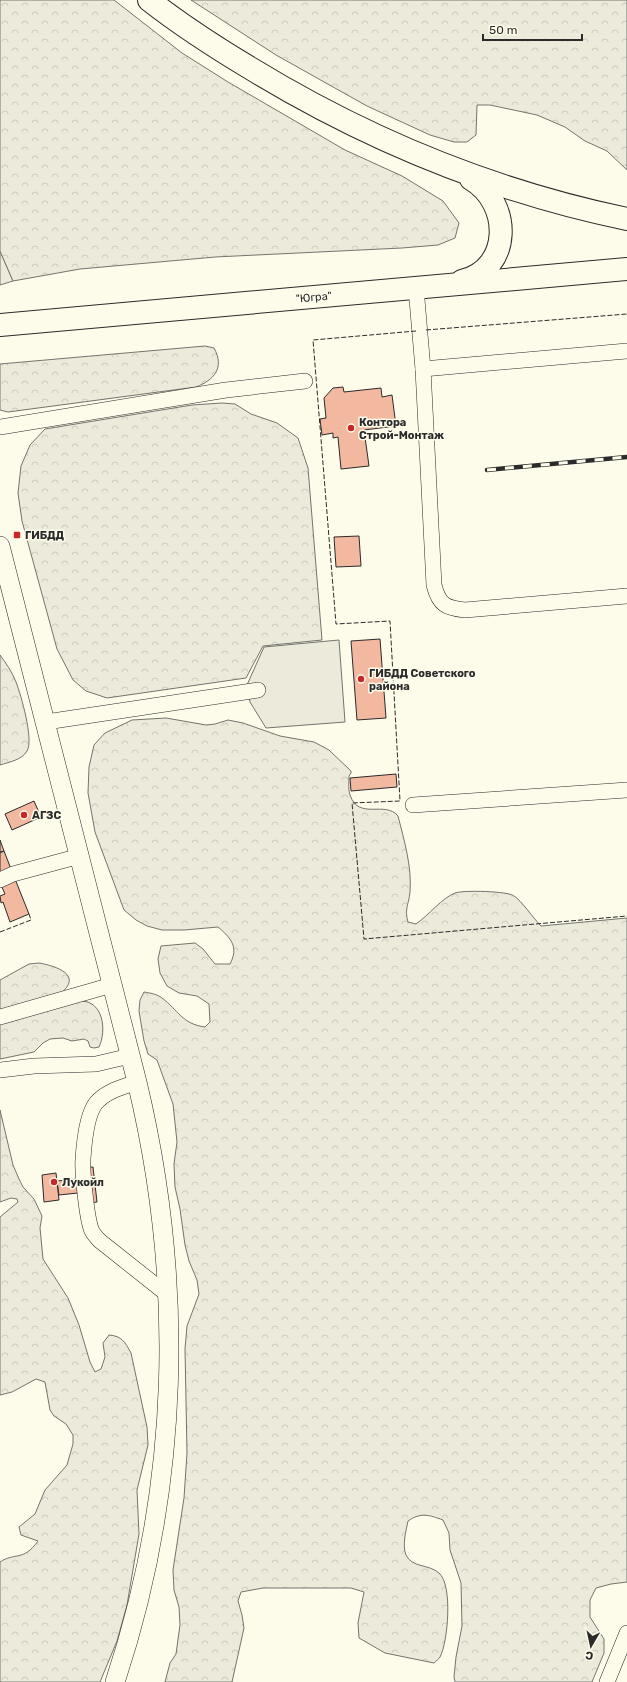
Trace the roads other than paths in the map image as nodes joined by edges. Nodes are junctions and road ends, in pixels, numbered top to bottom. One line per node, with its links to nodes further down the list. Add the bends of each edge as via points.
1 (149, 0): 2 (highway, via 276,84 366,131)
2 (459, 172): 3 (highway, via 507,189); 5 (highway, via 478,183 492,199 500,218 500,239 493,260 482,272 465,281)
3 (627, 219)
4 (627, 269): 5 (highway, "Югра")
5 (446, 286): 6 (highway, "Югра")
6 (416, 288): 7 (highway, "Югра"); 9 (street)
7 (0, 325)
8 (627, 351): 9 (street)
9 (423, 369): 13 (street, via 434,585 436,595 443,605 465,610)
10 (305, 381): 11 (street, via 226,390)
11 (0, 427)
12 (0, 546): 15 (main road)
13 (627, 596)
14 (258, 690): 15 (street)
15 (46, 722): 18 (main road)
16 (627, 790): 17 (street)
17 (412, 805)
18 (80, 856): 19 (street, via 13,874); 20 (main road)
19 (0, 880)
20 (112, 985): 21 (street); 22 (main road)
21 (0, 1018)
22 (130, 1056): 23 (street, via 96,1064); 24 (main road)
23 (0, 1070)
24 (137, 1082): 25 (main road, via 160,1199); 25 (street, via 116,1089 95,1104 85,1135 82,1160 88,1218 92,1231 100,1241)
25 (168, 1295): 27 (main road, via 166,1431 158,1504 136,1614)
26 (627, 1633): 28 (street)
27 (115, 1682)
28 (607, 1682)

